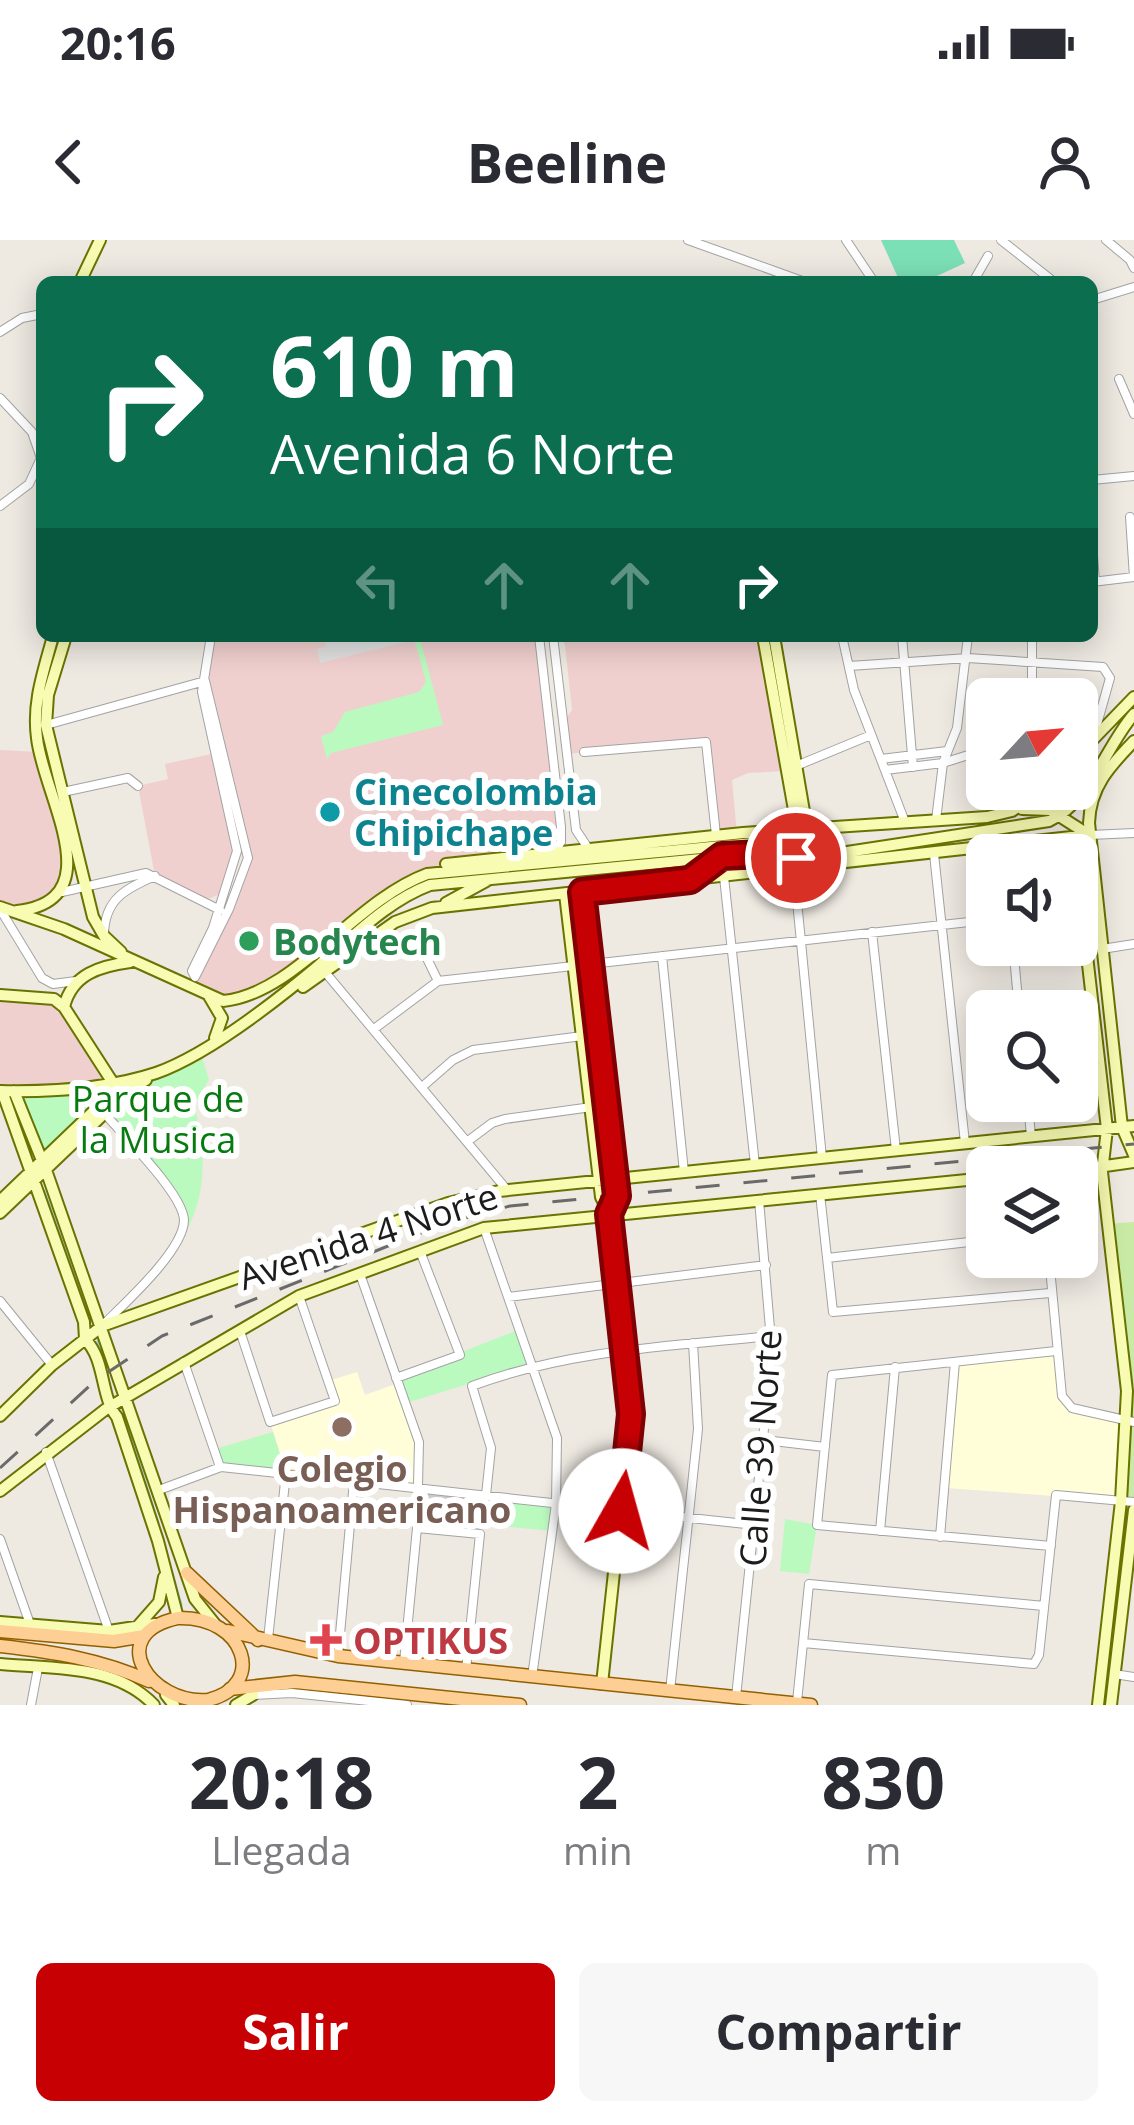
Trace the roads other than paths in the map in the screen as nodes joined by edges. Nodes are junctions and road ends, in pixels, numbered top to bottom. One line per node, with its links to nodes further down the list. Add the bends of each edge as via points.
1 (100, 240): 8 (main road)
2 (688, 240): 9 (street)
3 (846, 240): 10 (street)
4 (1106, 240): 7 (street)
5 (1003, 241): 12 (street)
6 (988, 256): 11 (street)
7 (1134, 268)
8 (83, 276)
9 (789, 276)
10 (870, 276)
11 (977, 276)
12 (1047, 276)
13 (1134, 287): 14 (street)
14 (1098, 298)
15 (36, 315): 16 (street)
16 (0, 332)
17 (1118, 379): 19 (street)
18 (0, 398): 20 (street)
19 (1134, 414)
20 (36, 441)
21 (36, 473): 24 (street)
22 (1134, 476): 23 (street)
23 (1098, 479)
24 (0, 506)
25 (1130, 518): 26 (street)
26 (1134, 577): 27 (street)
27 (1098, 582)
28 (51, 642): 96 (main road, via 35,719 69,862)
29 (63, 642): 50 (main road)
30 (210, 642): 44 (street)
31 (539, 642): 48 (street)
32 (554, 642): 49 (street)
33 (764, 642): 75 (main road)
34 (775, 642): 63 (main road)
35 (843, 642): 42 (street)
36 (903, 642): 40 (street)
37 (968, 642): 39 (street)
38 (1032, 642): 41 (street)
39 (968, 658): 40 (street); 41 (street); 56 (street)
40 (905, 660): 42 (street); 59 (street)
41 (1032, 660): 43 (street); 47 (street, via 1109,671)
42 (849, 666): 52 (street)
43 (1032, 678)
44 (205, 681): 50 (street); 95 (street, via 236,839); 104 (street, via 247,847)
45 (1134, 697): 51 (main road)
46 (1134, 714): 65 (main road)
47 (1098, 717)
48 (549, 724): 49 (street); 54 (street)
49 (562, 724): 53 (street)
50 (46, 725): 68 (main road)
51 (1098, 733)
52 (871, 735): 61 (street); 63 (street)
53 (564, 739): 54 (street, via 557,733); 82 (street, via 576,830)
54 (551, 740): 84 (street, via 562,837)
55 (1134, 742): 78 (main road, via 1094,791)
56 (948, 751): 59 (street); 60 (street); 62 (street)
57 (584, 752): 80 (street, via 706,742)
58 (966, 754): 60 (street)
59 (913, 755): 61 (street); 64 (street)
60 (959, 756): 62 (street)
61 (880, 759): 66 (street)
62 (943, 763): 64 (street); 72 (street)
63 (796, 766): 75 (main road)
64 (913, 766): 66 (street)
65 (1098, 769)
66 (885, 770): 73 (street)
67 (138, 786): 68 (street, via 128,778)
68 (62, 793): 94 (main road)
69 (1065, 810): 71 (main road)
70 (1012, 811): 71 (main road); 72 (main road)
71 (1060, 815): 77 (main road); 81 (main road)
72 (935, 821): 73 (main road)
73 (906, 824): 74 (main road)
74 (870, 826): 75 (main road); 85 (main road, via 879,838)
75 (791, 830): 80 (main road); 89 (main road); 99 (main road, via 744,844 440,872)
76 (1134, 832): 79 (street)
77 (1088, 834)
78 (1089, 834)
79 (1098, 834)
80 (716, 836): 82 (main road)
81 (930, 837): 85 (main road); 86 (main road)
82 (588, 848): 84 (main road)
83 (966, 850): 86 (main road)
84 (554, 851): 99 (main road, via 430,868)
85 (871, 851): 89 (main road)
86 (951, 852): 87 (main road)
87 (934, 854): 89 (main road); 107 (street)
88 (722, 856): 89 (main road, via 762,854); 91 (main road); 93 (main road)
89 (795, 864): 92 (main road); 112 (street)
90 (155, 876): 94 (street); 100 (street); 110 (street, via 112,902)
91 (494, 876): 101 (main road); 125 (main road, via 405,896)
92 (724, 877): 93 (main road); 114 (street)
93 (690, 880): 97 (main road)
94 (86, 884): 96 (street); 110 (main road)
95 (227, 887): 100 (street); 104 (street)
96 (62, 892): 103 (main road)
97 (582, 892): 98 (main road); 119 (main road)
98 (565, 894): 101 (main road); 118 (main road)
99 (386, 895): 129 (main road, via 272,984)
100 (202, 902): 104 (street); 108 (street)
101 (438, 907): 121 (main road, via 400,919)
102 (0, 908): 103 (main road); 122 (street)
103 (14, 911): 117 (main road)
104 (223, 911): 108 (street); 108 (street, via 195,977)
105 (1098, 917): 115 (main road)
106 (966, 922): 107 (street)
107 (941, 925): 109 (street); 148 (street)
108 (213, 928)
109 (872, 932): 112 (street); 149 (street)
110 (104, 936): 117 (main road)
111 (418, 940): 124 (street)
112 (801, 940): 114 (street); 150 (street)
113 (1134, 944): 115 (street)
114 (732, 948): 116 (street); 152 (street)
115 (1102, 949): 144 (main road)
116 (662, 956): 119 (street); 156 (street)
117 (133, 961): 123 (main road); 127 (main road)
118 (573, 964): 119 (street); 124 (street); 134 (main road)
119 (590, 964): 133 (main road)
120 (1087, 966): 145 (main road)
121 (325, 972): 125 (main road); 132 (street)
122 (42, 978): 123 (street); 128 (street)
123 (78, 980): 130 (main road)
124 (438, 981): 132 (street)
125 (304, 982): 131 (main road, via 266,1014)
126 (0, 995): 128 (main road)
127 (208, 996): 129 (main road); 135 (main road, via 222,1018)
128 (39, 998): 130 (main road)
129 (235, 1000): 131 (main road, via 233,1015)
130 (64, 1006): 137 (main road)
131 (244, 1020): 135 (main road)
132 (374, 1029): 138 (street)
133 (598, 1034): 134 (street); 140 (main road)
134 (582, 1035): 138 (street, via 473,1050); 141 (main road)
135 (208, 1045): 136 (main road)
136 (159, 1072): 137 (main road); 142 (main road)
137 (113, 1083): 139 (main road); 155 (main road)
138 (422, 1087): 147 (street)
139 (5, 1091): 155 (main road)
140 (606, 1105): 141 (street); 157 (main road)
141 (590, 1107): 147 (street, via 506,1119); 159 (main road)
142 (104, 1113): 155 (main road); 178 (street, via 174,1197 184,1225 164,1260)
143 (1030, 1122): 146 (street)
144 (1128, 1127): 145 (main road, Avenida 4 Norte); 151 (main road)
145 (1107, 1129): 146 (main road, Avenida 4 Norte); 154 (main road)
146 (1031, 1137): 148 (main road, Avenida 4 Norte)
147 (469, 1142): 160 (street)
148 (965, 1143): 149 (main road, Avenida 4 Norte)
149 (896, 1150): 150 (main road, Avenida 4 Norte)
150 (822, 1158): 152 (main road, Avenida 4 Norte)
151 (1134, 1159): 154 (main road)
152 (755, 1165): 156 (main road, Avenida 4 Norte)
153 (1098, 1167): 154 (main road)
154 (1102, 1167): 194 (main road)
155 (38, 1170): 163 (main road); 164 (main road); 178 (main road); 181 (main road)
156 (684, 1172): 157 (main road, Avenida 4 Norte)
157 (615, 1179): 159 (main road, Avenida 4 Norte); 165 (main road)
158 (966, 1180): 161 (main road, Avenida 4 Norte)
159 (599, 1181): 160 (main road, Avenida 4 Norte); 165 (main road)
160 (507, 1190): 178 (main road, Avenida 4 Norte)
161 (820, 1192): 162 (main road, Avenida 4 Norte); 169 (street)
162 (758, 1198): 165 (main road, Avenida 4 Norte); 170 (street, Calle 39 Norte)
163 (0, 1201)
164 (0, 1214)
165 (609, 1214): 166 (main road, Avenida 4 Norte); 173 (main road)
166 (484, 1228): 168 (main road, Avenida 4 Norte); 176 (street)
167 (966, 1242): 169 (street)
168 (420, 1251): 171 (main road, Avenida 4 Norte); 190 (street, via 458,1355)
169 (827, 1258): 174 (street, via 833,1312)
170 (766, 1265): 173 (street); 180 (street, Calle 39 Norte)
171 (360, 1274): 175 (main road, Avenida 4 Norte); 190 (street)
172 (1050, 1278): 174 (street)
173 (616, 1281): 176 (street); 183 (main road)
174 (1050, 1293): 184 (street)
175 (299, 1296): 179 (main road, Avenida 4 Norte); 179 (street, via 335,1401 270,1422)
176 (508, 1297): 187 (street)
177 (1, 1305): 188 (street)
178 (101, 1326): 181 (main road, Avenida 4 Norte); 191 (main road)
179 (240, 1329): 185 (main road, Avenida 4 Norte)
180 (771, 1336): 182 (street); 195 (street, Calle 39 Norte)
181 (85, 1339): 188 (main road, Avenida 4 Norte); 192 (main road)
182 (692, 1343): 183 (street); 208 (street, via 698,1429)
183 (624, 1350): 187 (street); 207 (main road, via 631,1414)
184 (1056, 1351): 186 (street); 194 (street, via 1062,1396 1072,1408)
185 (184, 1360): 191 (main road, Avenida 4 Norte); 198 (street)
186 (955, 1362): 189 (street); 212 (street)
187 (533, 1364): 204 (street, via 473,1385 491,1448); 205 (street, via 557,1438)
188 (52, 1365): 193 (main road, Avenida 4 Norte)
189 (895, 1367): 196 (street, via 832,1375); 211 (street)
190 (396, 1378): 201 (street, via 419,1442)
191 (126, 1396): 192 (main road, Avenida 4 Norte); 202 (main road)
192 (108, 1407): 197 (main road, Avenida 4 Norte); 215 (main road)
193 (0, 1416)
194 (1131, 1422): 206 (main road)
195 (764, 1440): 196 (street); 209 (street, Calle 39 Norte)
196 (825, 1447): 211 (street, via 817,1525)
197 (46, 1452): 203 (main road, Avenida 4 Norte); 224 (street)
198 (220, 1467): 199 (street); 202 (street)
199 (286, 1473): 200 (street); 226 (street)
200 (354, 1481): 201 (street); 229 (street)
201 (419, 1488): 204 (street); 210 (street)
202 (159, 1490): 216 (main road)
203 (0, 1491)
204 (486, 1496): 205 (street)
205 (556, 1504): 207 (street); 237 (street)
206 (1130, 1504): 214 (street, via 1056,1495); 236 (main road); 256 (main road)
207 (621, 1511): 208 (street); 241 (main road)
208 (688, 1518): 209 (street); 243 (street)
209 (755, 1525): 246 (street, Calle 39 Norte)
210 (417, 1528): 232 (street); 234 (street, via 480,1534)
211 (880, 1531): 212 (street)
212 (940, 1537): 214 (street)
213 (0, 1539): 220 (street)
214 (1051, 1546): 217 (street)
215 (164, 1562): 218 (main road); 223 (main road, via 159,1602)
216 (187, 1573): 221 (main road, via 199,1606); 226 (main road)
217 (1044, 1606): 227 (street, via 1034,1664); 227 (street, via 809,1583)
218 (178, 1618): 221 (main road); 223 (main road)
219 (0, 1622): 220 (main road)
220 (30, 1624): 225 (main road)
221 (221, 1627): 226 (main road); 242 (main road, via 241,1651)
222 (0, 1631): 225 (main road)
223 (139, 1633): 224 (main road); 239 (main road)
224 (104, 1636): 225 (main road)
225 (67, 1640): 228 (main road); 231 (main road)
226 (263, 1641): 229 (main road)
227 (803, 1643): 250 (street)
228 (0, 1646)
229 (338, 1656): 232 (main road)
230 (0, 1664): 233 (main road)
231 (111, 1664): 235 (main road); 239 (main road)
232 (404, 1664): 234 (main road)
233 (38, 1668): 235 (main road); 251 (street)
234 (466, 1670): 237 (main road)
235 (86, 1672): 252 (main road, via 128,1684)
236 (1114, 1675): 238 (street); 257 (main road)
237 (532, 1677): 241 (main road)
238 (1134, 1677)
239 (150, 1681): 247 (main road)
240 (274, 1682): 242 (main road); 244 (main road); 245 (main road)
241 (602, 1684): 243 (main road)
242 (229, 1689): 248 (main road)
243 (670, 1691): 246 (main road)
244 (253, 1695): 245 (street); 253 (main road)
245 (349, 1697): 249 (main road); 254 (street)
246 (736, 1697): 250 (main road)
247 (170, 1700): 248 (main road)
248 (212, 1702)
249 (508, 1704): 255 (main road)
250 (804, 1704)
251 (31, 1705)
252 (154, 1705)
253 (236, 1705)
254 (407, 1705)
255 (520, 1705)
256 (1098, 1705)
257 (1112, 1705)

